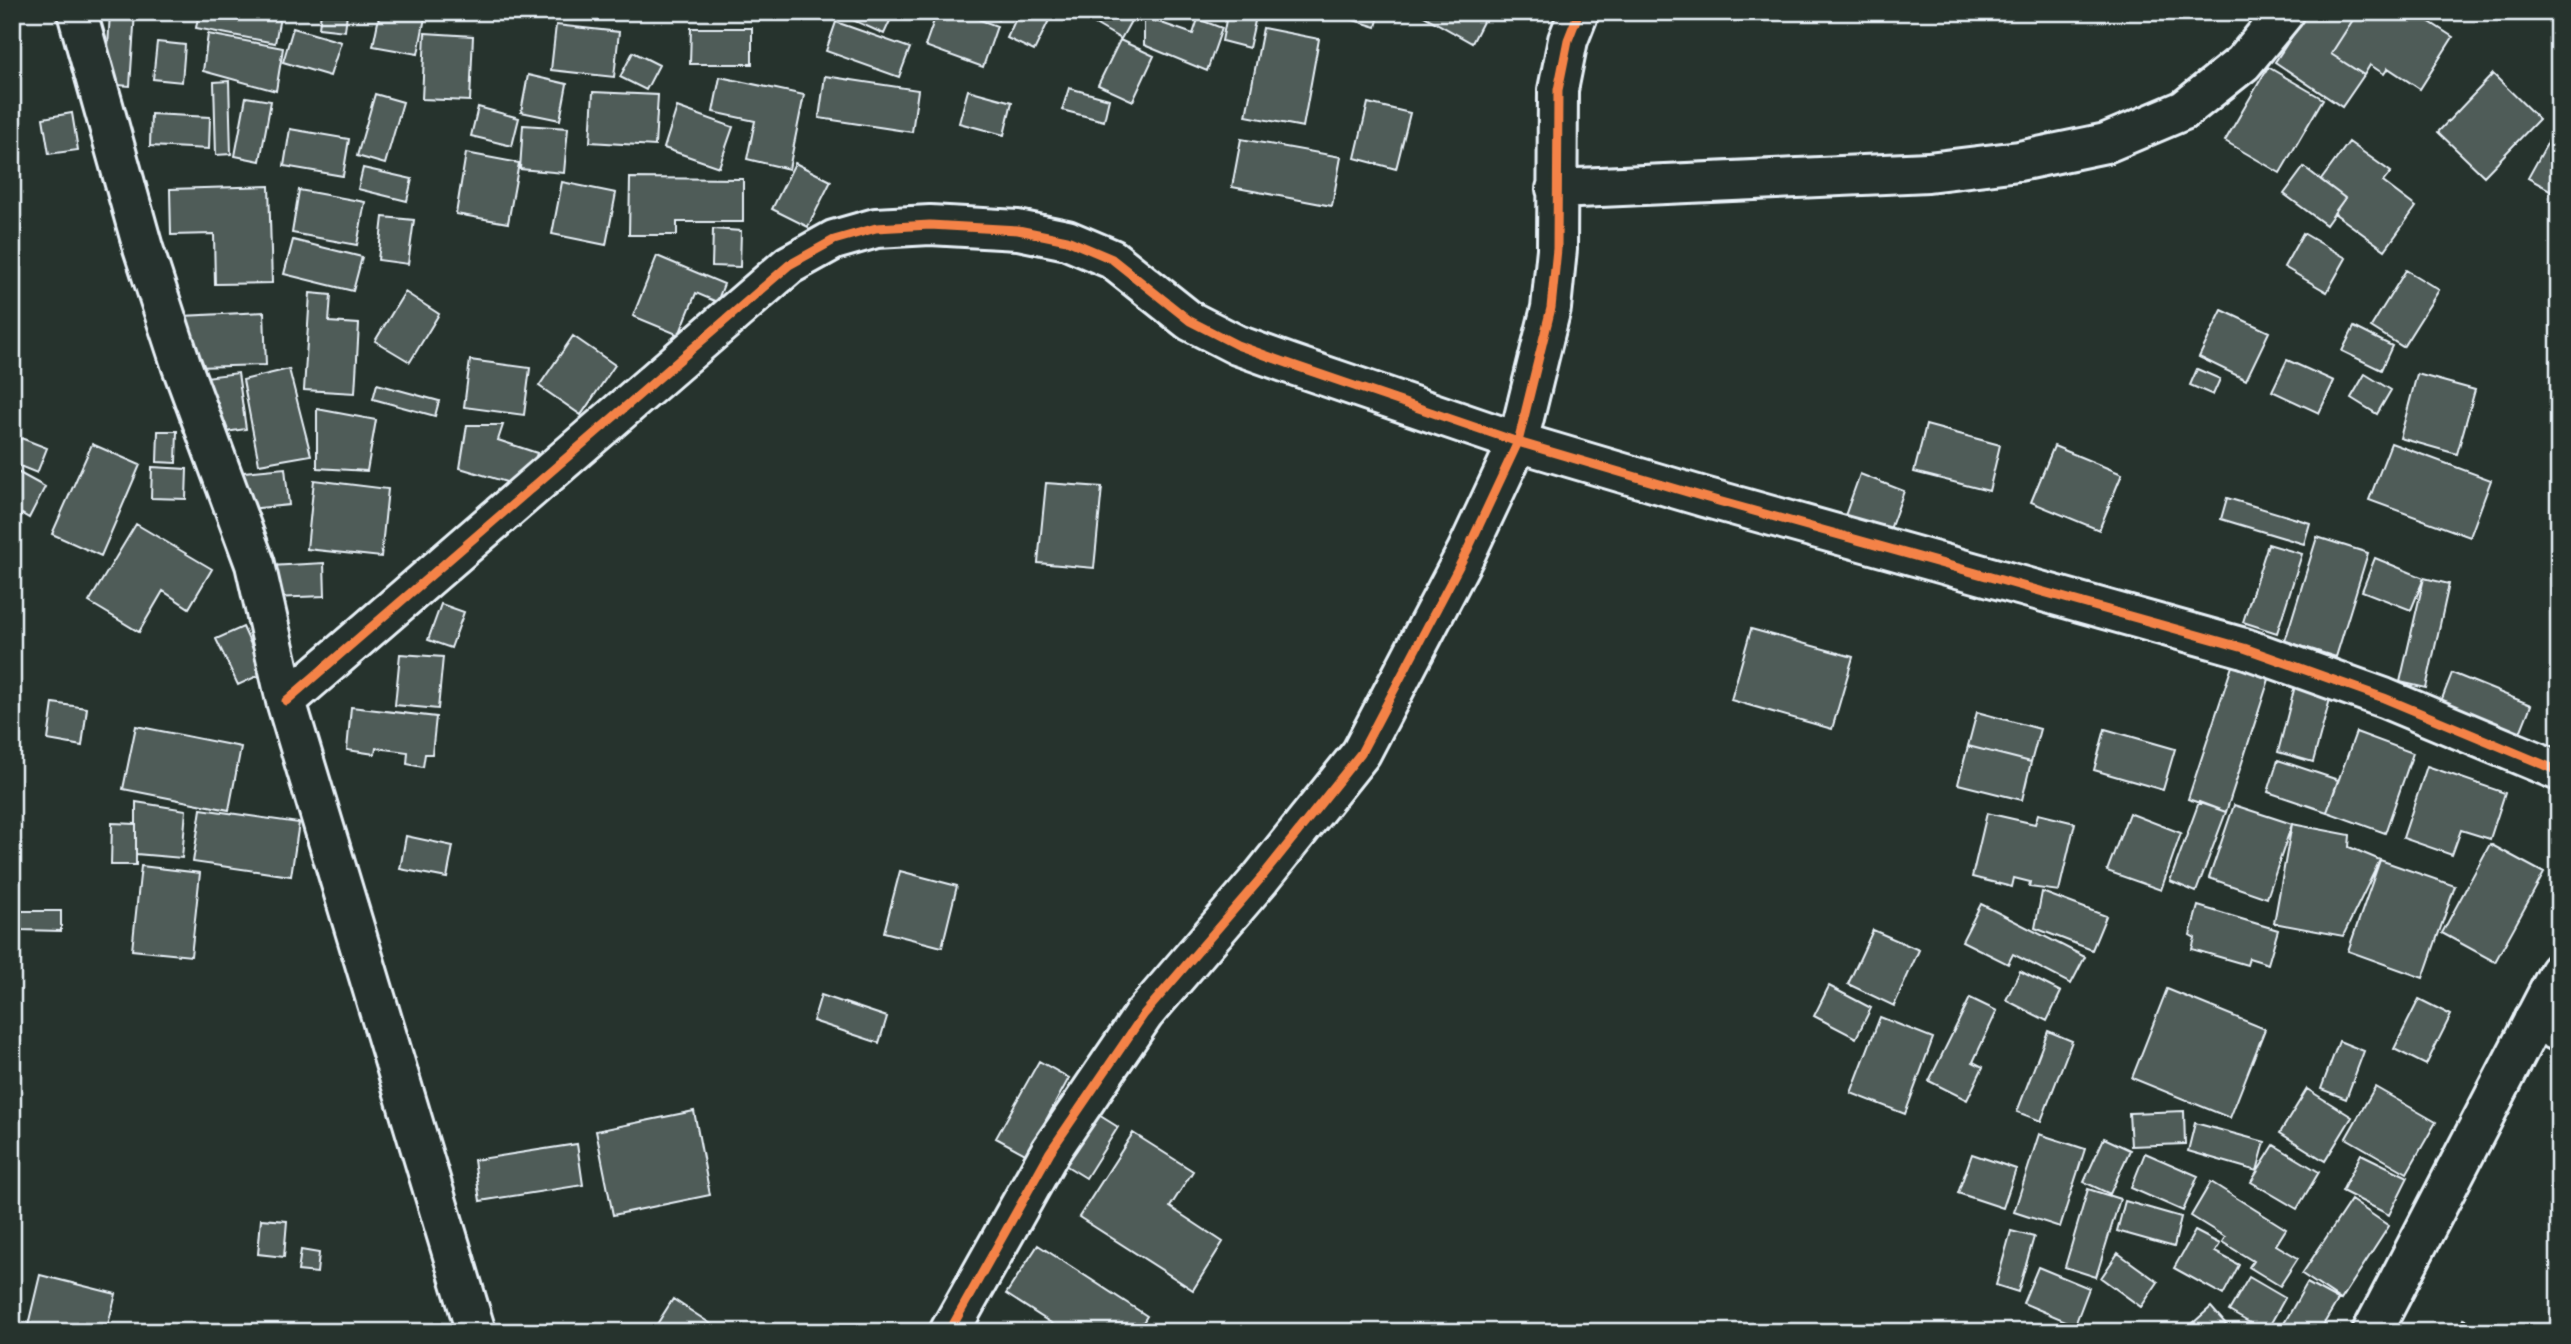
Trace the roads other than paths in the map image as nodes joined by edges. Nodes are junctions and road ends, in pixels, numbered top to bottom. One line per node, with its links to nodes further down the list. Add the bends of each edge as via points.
1 (78, 12): 6 (street, via 143,248 255,564)
2 (1579, 12): 4 (street, via 1558,90)
3 (2285, 12): 4 (street, via 2243,63 2184,110 2106,143 2019,161 1928,172)
4 (1556, 189): 5 (street, via 1557,249 1551,308)
5 (1518, 442): 6 (street, via 1237,345 1191,321 1112,259 1068,240 1018,230 929,225 876,228 834,240 789,265); 7 (street, via 2244,648 2384,698); 11 (street, via 1467,551 1361,753 1144,1014 1050,1152)
6 (286, 701): 10 (street)
7 (2559, 771)
8 (2559, 972): 9 (street)
9 (2547, 1025): 12 (street)
10 (475, 1332)
11 (949, 1332)
12 (2372, 1332)

